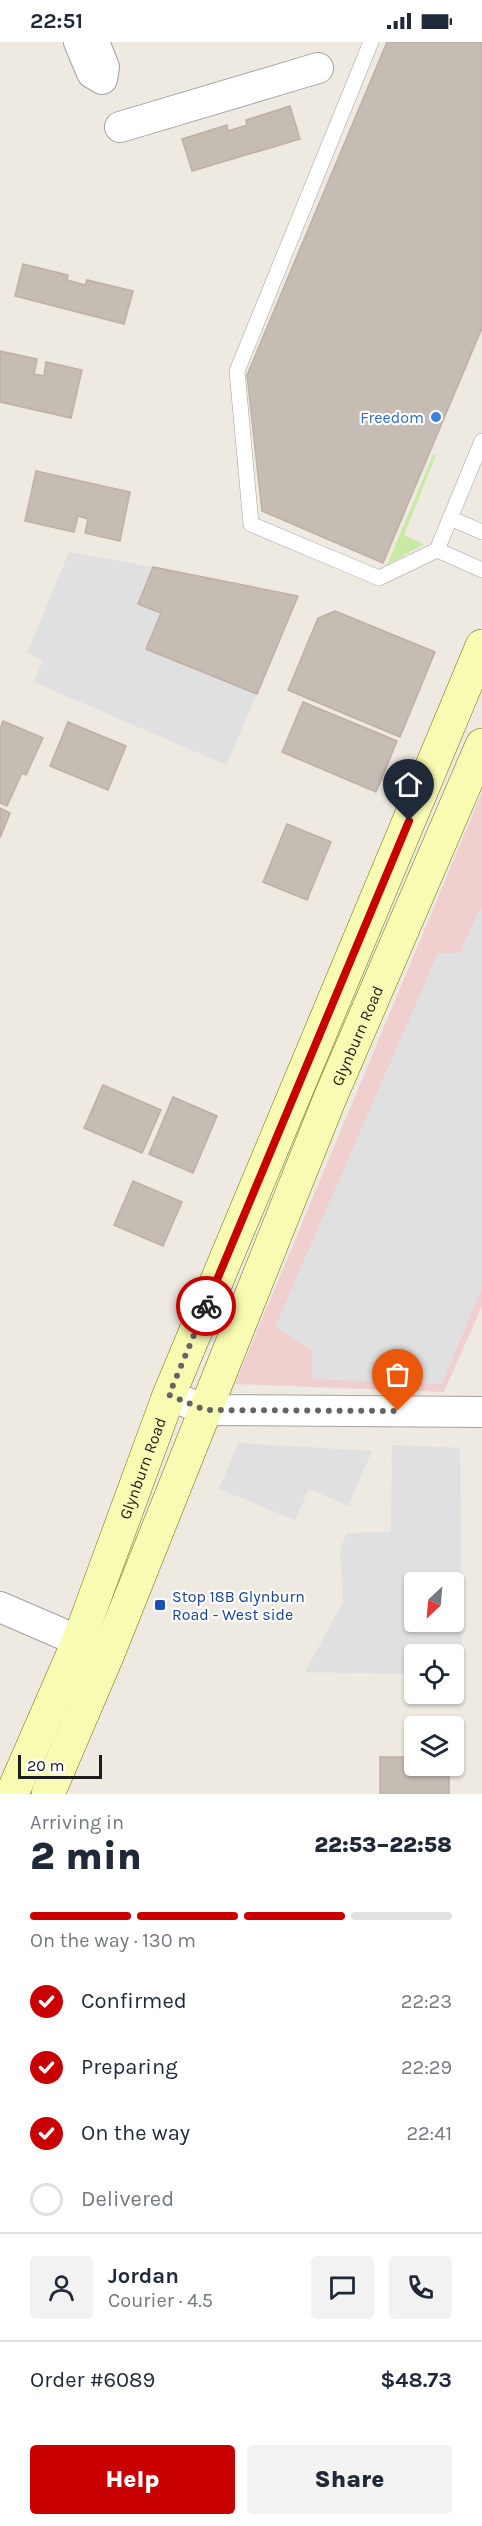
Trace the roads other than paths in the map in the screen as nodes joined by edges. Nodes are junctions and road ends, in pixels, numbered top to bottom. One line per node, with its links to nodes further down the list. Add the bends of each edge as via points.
1 (79, 42): 2 (street, via 92,73 102,79 104,67)
2 (94, 42)
3 (371, 42): 9 (lane, via 237,371 251,524 379,578)
4 (318, 68): 5 (street)
5 (120, 127)
6 (482, 441): 7 (lane)
7 (450, 519): 8 (lane); 9 (lane)
8 (482, 532)
9 (437, 550): 10 (lane)
10 (482, 570)
11 (482, 646): 12 (main road, Glynburn Road)
12 (444, 737): 13 (street); 14 (main road, Glynburn Road)
13 (481, 750): 15 (main road, Glynburn Road, via 330,1098)
14 (169, 1395): 15 (street); 18 (main road, Glynburn Road)
15 (205, 1410): 16 (street); 19 (main road, Glynburn Road)
16 (482, 1412)
17 (0, 1607): 18 (street)
18 (79, 1640): 19 (street); 20 (main road, Glynburn Road)
19 (108, 1654): 21 (main road, Glynburn Road)
20 (12, 1794)
21 (48, 1794)

